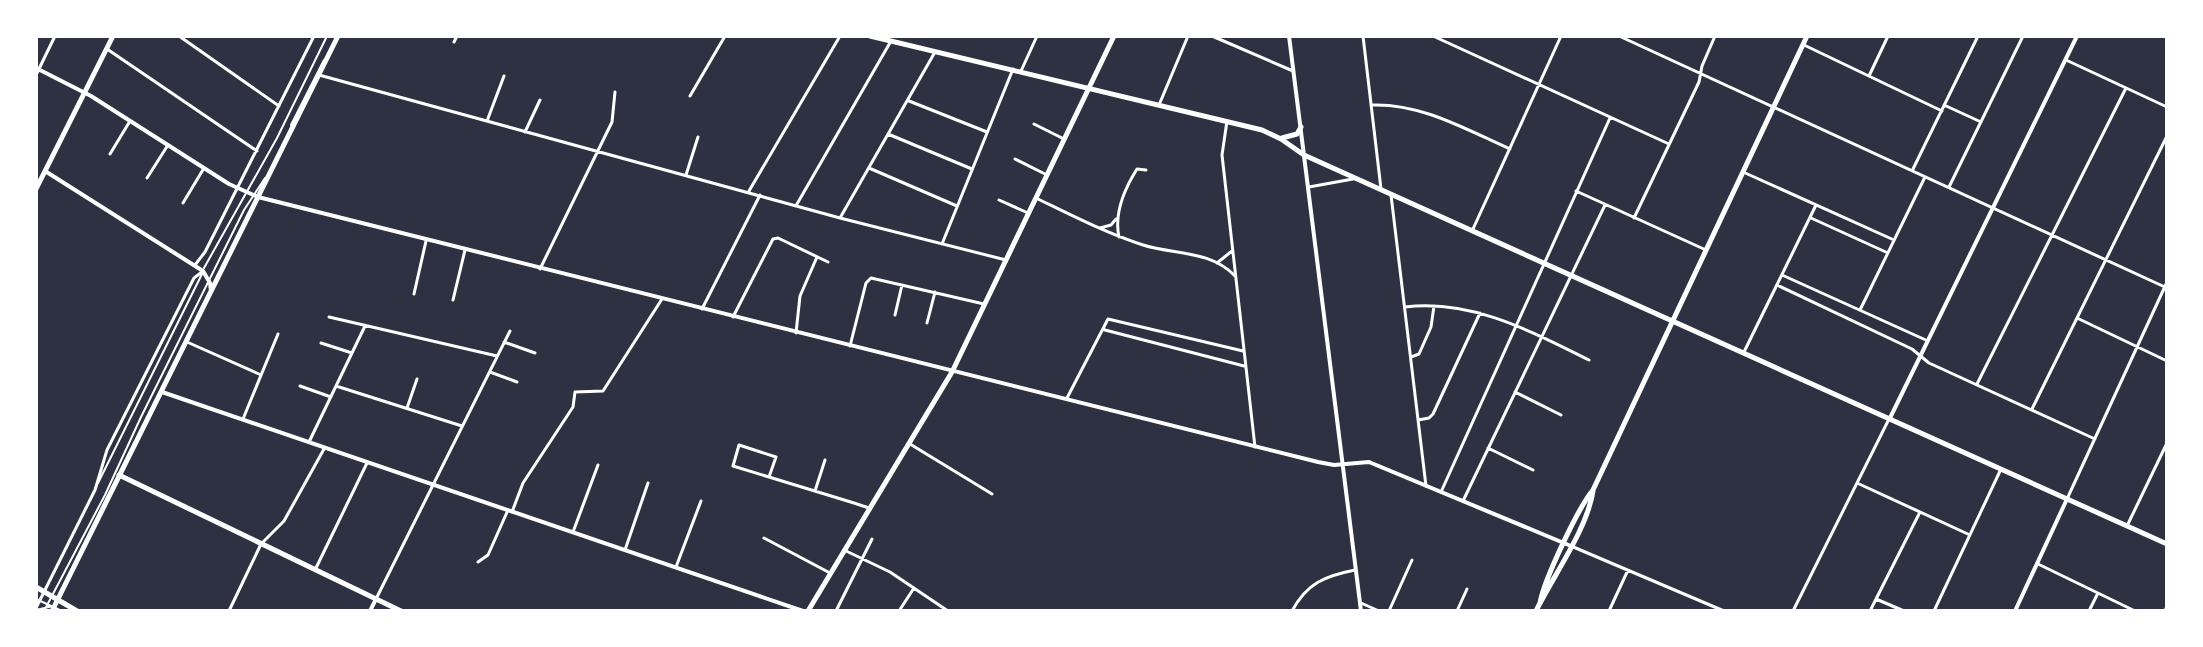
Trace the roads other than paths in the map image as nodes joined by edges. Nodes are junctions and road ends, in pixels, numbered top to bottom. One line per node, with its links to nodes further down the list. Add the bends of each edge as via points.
1 (55, 36): 33 (street)
2 (113, 36): 29 (main road)
3 (179, 36): 51 (street)
4 (314, 36): 51 (street)
5 (327, 36): 95 (lane)
6 (337, 36): 37 (main road); 99 (lane)
7 (457, 36): 27 (street)
8 (725, 36): 45 (street)
9 (840, 36): 96 (street)
10 (870, 36): 26 (main road)
11 (1037, 36): 34 (street)
12 (1114, 36): 41 (main road)
13 (1188, 36): 48 (street)
14 (1212, 36): 35 (street)
15 (1289, 36): 35 (street)
16 (1363, 36): 49 (street)
17 (1433, 36): 40 (street)
18 (1561, 36): 40 (street)
19 (1619, 36): 36 (street)
20 (1715, 36): 36 (street)
21 (1807, 36): 28 (main road)
22 (1888, 36): 39 (street)
23 (1978, 36): 50 (street)
24 (2023, 36): 59 (street)
25 (2077, 36): 31 (street)
26 (891, 41): 30 (main road); 103 (street)
27 (454, 42)
28 (1803, 44): 39 (street); 52 (main road)
29 (106, 49): 43 (main road); 72 (street)
30 (935, 52): 32 (main road); 47 (street)
31 (2066, 60): 42 (street); 107 (street)
32 (1013, 69): 34 (main road); 63 (street)
33 (37, 71): 43 (street)
34 (1021, 71): 41 (main road)
35 (1293, 71): 61 (street)
36 (1701, 73): 52 (street); 69 (street)
37 (319, 75): 57 (street); 99 (main road)
38 (504, 76): 57 (street)
39 (1869, 76): 54 (street)
40 (1539, 85): 55 (street); 71 (street)
41 (1089, 88): 48 (main road); 67 (main road)
42 (2126, 88): 53 (street); 115 (street)
43 (84, 92): 56 (street); 82 (main road)
44 (615, 92): 73 (street, via 614,119)
45 (690, 96)
46 (540, 100): 62 (street)
47 (907, 100): 63 (street); 64 (street)
48 (1159, 105): 58 (main road)
49 (1371, 105): 71 (street, via 1421,111); 93 (street)
50 (1944, 105): 54 (street); 59 (street)
51 (279, 106): 72 (street)
52 (1774, 107): 81 (street); 83 (main road)
53 (2167, 107)
54 (1942, 111): 81 (street)
55 (1610, 118): 69 (street); 94 (street)
56 (130, 121): 70 (street); 74 (street)
57 (487, 121): 62 (street)
58 (1227, 121): 68 (main road); 122 (street, via 1222,155)
59 (1981, 122): 90 (street)
60 (1034, 124): 67 (street)
61 (1301, 127): 68 (main road); 75 (street)
62 (525, 132): 73 (street)
63 (987, 132): 79 (street)
64 (888, 134): 78 (street); 79 (street)
65 (2167, 136): 126 (street)
66 (698, 137): 84 (street)
67 (1064, 139): 85 (main road)
68 (1281, 139): 75 (main road)
69 (1669, 144): 112 (street)
70 (168, 145): 77 (street); 87 (street)
71 (1510, 149): 114 (street)
72 (257, 151): 92 (street)
73 (598, 151): 84 (street); 131 (street)
74 (110, 154)
75 (1304, 155): 88 (main road); 89 (street)
76 (1015, 159): 85 (street)
77 (204, 168): 92 (street); 102 (street)
78 (868, 168): 106 (street); 111 (street)
79 (972, 169): 106 (street)
80 (1146, 170): 109 (street, via 1137,169)
81 (1913, 170): 86 (street)
82 (45, 171): 91 (main road); 130 (street)
83 (1743, 172): 105 (street); 121 (main road)
84 (686, 175): 96 (street)
85 (1047, 175): 100 (main road)
86 (1926, 176): 90 (street); 117 (street)
87 (147, 178)
88 (1357, 178): 89 (street); 93 (main road)
89 (1308, 187): 208 (street)
90 (1949, 187): 107 (street)
91 (36, 189)
92 (238, 189): 95 (street); 130 (street)
93 (1381, 189): 97 (main road)
94 (1576, 191): 104 (street); 129 (street)
95 (246, 192): 99 (street); 132 (lane)
96 (748, 192): 98 (street)
97 (1391, 194): 114 (main road); 147 (street)
98 (760, 195): 103 (street); 148 (street)
99 (256, 196): 118 (street); 136 (lane); 141 (main road)
100 (1036, 198): 108 (main road); 113 (street)
101 (999, 200): 108 (street)
102 (183, 203)
103 (797, 205): 111 (street)
104 (1605, 205): 112 (street); 134 (street)
105 (1816, 205): 110 (street); 117 (street)
106 (957, 206): 119 (street)
107 (1995, 208): 115 (street); 164 (street)
108 (1028, 213): 125 (main road)
109 (1118, 215): 113 (street, via 1111,225); 116 (street)
110 (1810, 217): 123 (street); 133 (street)
111 (840, 218): 119 (street)
112 (1634, 218): 121 (street)
113 (1100, 228): 116 (street)
114 (1473, 231): 129 (main road)
115 (2054, 235): 126 (street); 185 (street)
116 (1119, 237): 128 (street)
117 (1894, 240): 123 (street)
118 (426, 241): 120 (street); 142 (street)
119 (942, 244): 125 (street)
120 (465, 250): 131 (street); 144 (street)
121 (1706, 250): 155 (main road)
122 (1232, 251): 128 (street); 135 (street)
123 (1888, 253): 149 (street)
124 (817, 257): 127 (street); 153 (street, via 773,239); 161 (street, via 800,296)
125 (1006, 260): 145 (main road)
126 (2106, 260): 139 (street); 154 (street)
127 (828, 262)
128 (1217, 263): 135 (street)
129 (1544, 263): 134 (main road); 157 (street)
130 (195, 265): 132 (street)
131 (540, 269): 143 (street)
132 (203, 271): 136 (street); 218 (lane); 218 (street, via 194,278 125,413)
133 (1782, 274): 138 (street); 149 (street)
134 (1571, 275): 155 (main road); 163 (street)
135 (1235, 276): 170 (street)
136 (209, 280): 141 (street); 252 (lane)
137 (902, 285): 140 (street); 151 (street); 168 (street, via 868,279)
138 (1777, 285): 173 (street); 175 (street)
139 (2166, 285): 169 (street)
140 (935, 292): 145 (street); 156 (street)
141 (211, 293): 165 (main road)
142 (414, 294)
143 (662, 299): 148 (street); 226 (street, via 603,391 575,392 573,407)
144 (453, 300)
145 (984, 304): 181 (main road)
146 (1434, 306): 147 (street); 150 (street); 176 (street, via 1419,354)
147 (1405, 307): 176 (street)
148 (702, 309): 153 (street)
149 (1860, 310): 164 (street)
150 (1480, 313): 157 (street); 196 (street, via 1433,414)
151 (895, 315)
152 (329, 317): 158 (street)
153 (733, 318): 161 (street)
154 (2077, 318): 169 (street); 193 (street)
155 (1672, 321): 173 (main road); 235 (main road)
156 (927, 323)
157 (1516, 325): 163 (street); 220 (street)
158 (365, 326): 171 (street); 174 (street)
159 (1103, 330): 170 (street, via 1108,319); 179 (street); 191 (street)
160 (510, 331): 166 (street)
161 (796, 333): 168 (street)
162 (278, 334): 182 (street)
163 (1541, 337): 177 (street); 189 (street)
164 (1928, 341): 175 (street)
165 (187, 342): 182 (street); 188 (main road)
166 (504, 342): 172 (street); 174 (street)
167 (321, 343): 171 (street)
168 (850, 346): 181 (street)
169 (2137, 347): 178 (street); 199 (street)
170 (1243, 351): 179 (street)
171 (352, 353): 187 (street)
172 (535, 353)
173 (1744, 353): 195 (main road)
174 (497, 356): 180 (street)
175 (1921, 356): 185 (street); 195 (street)
176 (1410, 357): 196 (street)
177 (1589, 360)
178 (2167, 361)
179 (1244, 366): 203 (street)
180 (490, 372): 184 (street); 198 (street)
181 (952, 372): 191 (street); 200 (main road)
182 (259, 374): 197 (street)
183 (417, 379): 192 (street)
184 (517, 382)
185 (1977, 384): 193 (street)
186 (300, 386): 190 (street)
187 (336, 386): 190 (street); 192 (street)
188 (162, 392): 197 (street); 212 (main road)
189 (1515, 392): 194 (street); 204 (street)
190 (331, 397): 202 (street)
191 (1066, 400): 203 (street)
192 (407, 408): 198 (street)
193 (2032, 410): 199 (street)
194 (1561, 415)
195 (1889, 419): 210 (main road); 215 (street)
196 (1418, 420): 217 (street)
197 (242, 421): 202 (street)
198 (463, 426): 216 (street)
199 (2095, 439): 222 (street)
200 (909, 443): 221 (street); 225 (main road)
201 (2167, 443): 228 (street)
202 (309, 444): 205 (street)
203 (1255, 447): 208 (street)
204 (1488, 448): 211 (street); 224 (street)
205 (324, 449): 207 (street); 233 (street, via 284,521)
206 (825, 460): 219 (street)
207 (367, 463): 216 (street); 243 (street)
208 (1341, 464): 217 (street, via 1369,462); 244 (street)
209 (598, 465): 229 (street)
210 (2001, 469): 222 (main road); 230 (street)
211 (1533, 470)
212 (119, 475): 233 (main road); 252 (main road)
213 (769, 477): 213 (street, via 733,466 739,445 776,457); 219 (street)
214 (648, 483): 236 (street)
215 (1857, 483): 227 (street); 277 (street)
216 (433, 485): 226 (street); 253 (street)
217 (1426, 486): 220 (street)
218 (95, 490): 250 (street)
219 (815, 491): 225 (street)
220 (1441, 492): 224 (street)
221 (992, 494)
222 (2067, 499): 228 (main road); 241 (street)
223 (701, 501): 242 (street)
224 (1463, 501): 235 (street)
225 (870, 508): 237 (main road)
226 (510, 511): 229 (street); 240 (street, via 488,555)
227 (1920, 512): 230 (street); 254 (street)
228 (2127, 526): 234 (main road)
229 (573, 532): 236 (street)
230 (1970, 535): 280 (street)
231 (764, 538): 246 (street)
232 (872, 539): 238 (street)
233 (261, 544): 243 (main road); 262 (street)
234 (2167, 544)
235 (1568, 545): 245 (street); 274 (main road)
236 (625, 550): 242 (street)
237 (844, 550): 238 (street); 246 (main road)
238 (862, 559): 248 (street); 266 (street)
239 (1412, 560): 272 (street)
240 (478, 562)
241 (2037, 564): 251 (street); 281 (street)
242 (676, 567): 265 (street)
243 (315, 570): 253 (main road)
244 (1355, 570): 256 (street); 269 (street, via 1320,579)
245 (1628, 570): 275 (street); 276 (street)
246 (830, 573): 265 (main road)
247 (36, 587): 250 (main road)
248 (914, 588): 267 (street); 268 (street)
249 (1467, 589): 273 (street)
250 (44, 591): 252 (main road); 255 (street)
251 (2098, 593): 282 (street); 283 (street)
252 (56, 597): 257 (main road); 261 (main road)
253 (376, 599): 263 (street); 264 (main road)
254 (1876, 599): 278 (street); 279 (street)
255 (38, 600): 257 (lane); 258 (street)
256 (1359, 602): 270 (street); 271 (street)
257 (51, 607): 258 (lane); 259 (lane); 260 (lane)
258 (36, 609)
259 (44, 611)
260 (62, 611)
261 (77, 611)
262 (229, 611)
263 (370, 611)
264 (401, 611)
265 (806, 611)
266 (836, 611)
267 (899, 611)
268 (948, 611)
269 (1292, 611)
270 (1361, 611)
271 (1379, 611)
272 (1389, 611)
273 (1457, 611)
274 (1536, 611)
275 (1609, 611)
276 (1724, 611)
277 (1793, 611)
278 (1870, 611)
279 (1904, 611)
280 (1934, 611)
281 (2015, 611)
282 (2089, 611)
283 (2135, 611)

